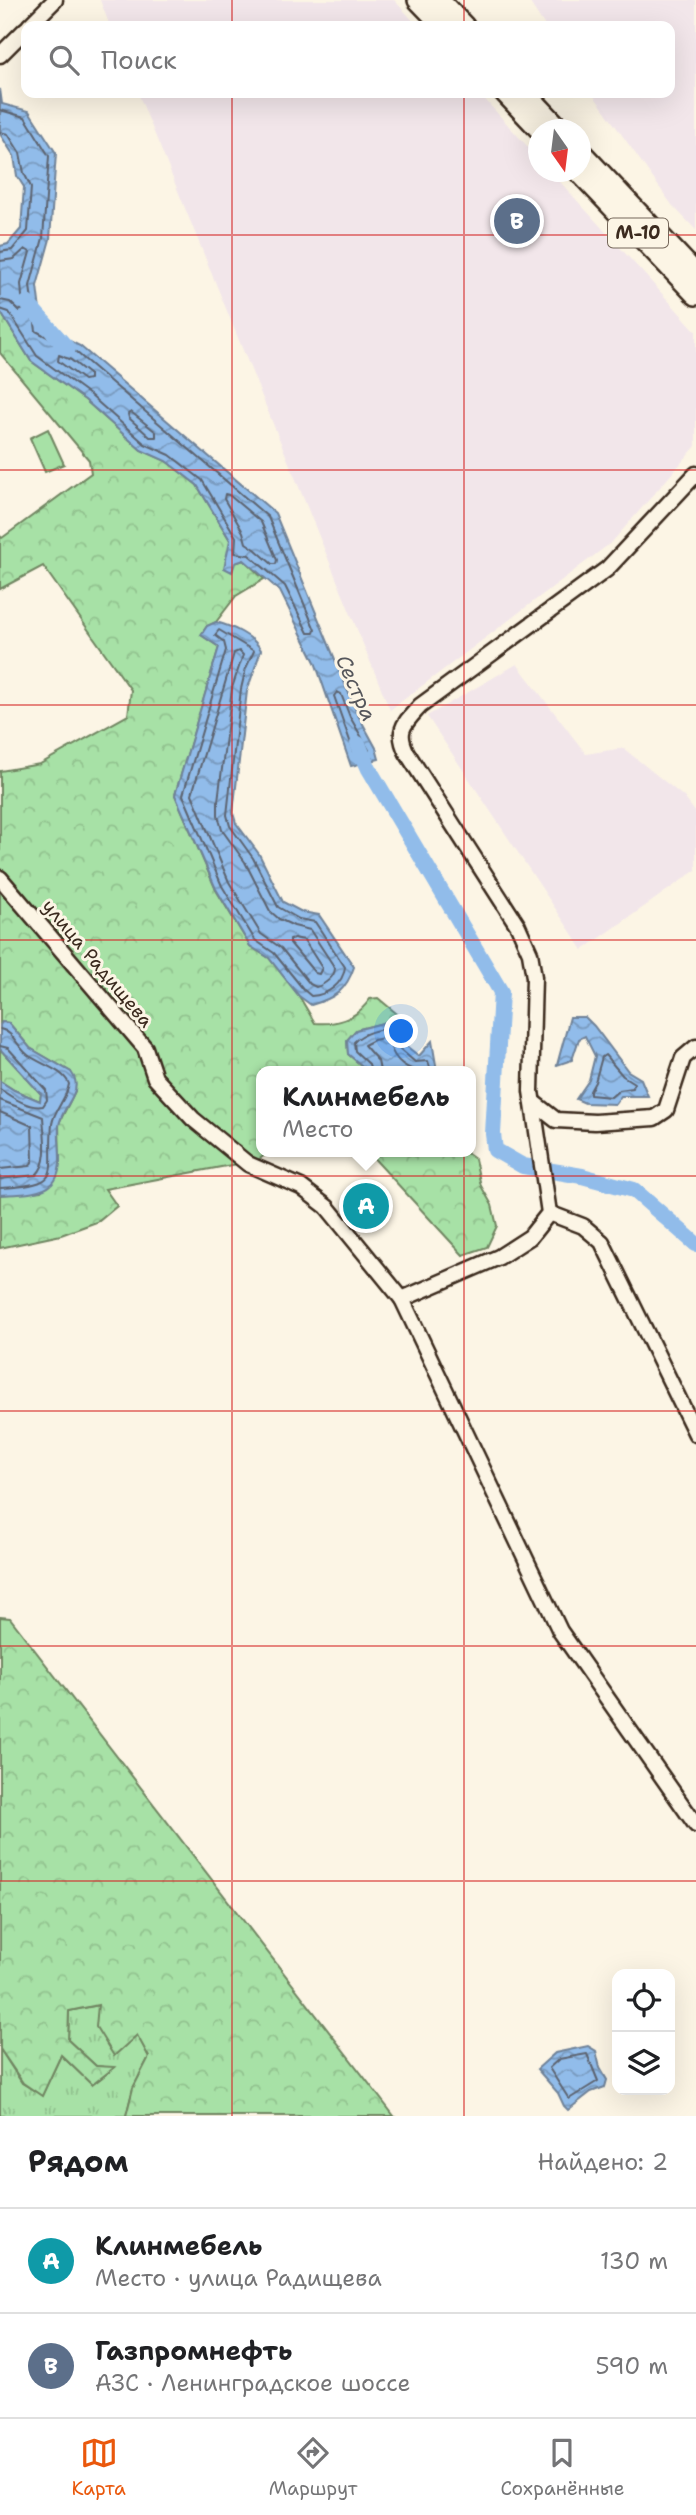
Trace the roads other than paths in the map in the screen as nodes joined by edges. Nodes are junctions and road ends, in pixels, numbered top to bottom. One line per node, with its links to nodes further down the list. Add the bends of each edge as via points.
1 (55, 0): 4 (street)
2 (418, 0): 5 (highway)
3 (439, 0): 6 (highway)
4 (33, 21)
5 (438, 21)
6 (459, 21)
7 (21, 33): 8 (street)
8 (0, 55)
9 (510, 98): 11 (highway)
10 (531, 98): 12 (highway)
11 (530, 119)
12 (551, 119)
13 (591, 163): 15 (highway, М-10)
14 (589, 182): 16 (highway, М-10)
15 (696, 274)
16 (696, 295)
17 (696, 474): 20 (street, via 607,569 420,706 403,725 407,753 518,926 530,953 534,977)
18 (0, 878): 22 (street, улица Радищева, via 145,1048 155,1078 193,1119 248,1164 302,1186 327,1207)
19 (696, 1048): 20 (street, via 684,1058 666,1110 654,1118 556,1120)
20 (533, 1105): 21 (street)
21 (549, 1213): 22 (street, via 530,1237 499,1258); 23 (street, via 583,1226 602,1242)
22 (402, 1299): 24 (street, улица Радищева, via 560,1631)
23 (696, 1434)
24 (696, 1825)

